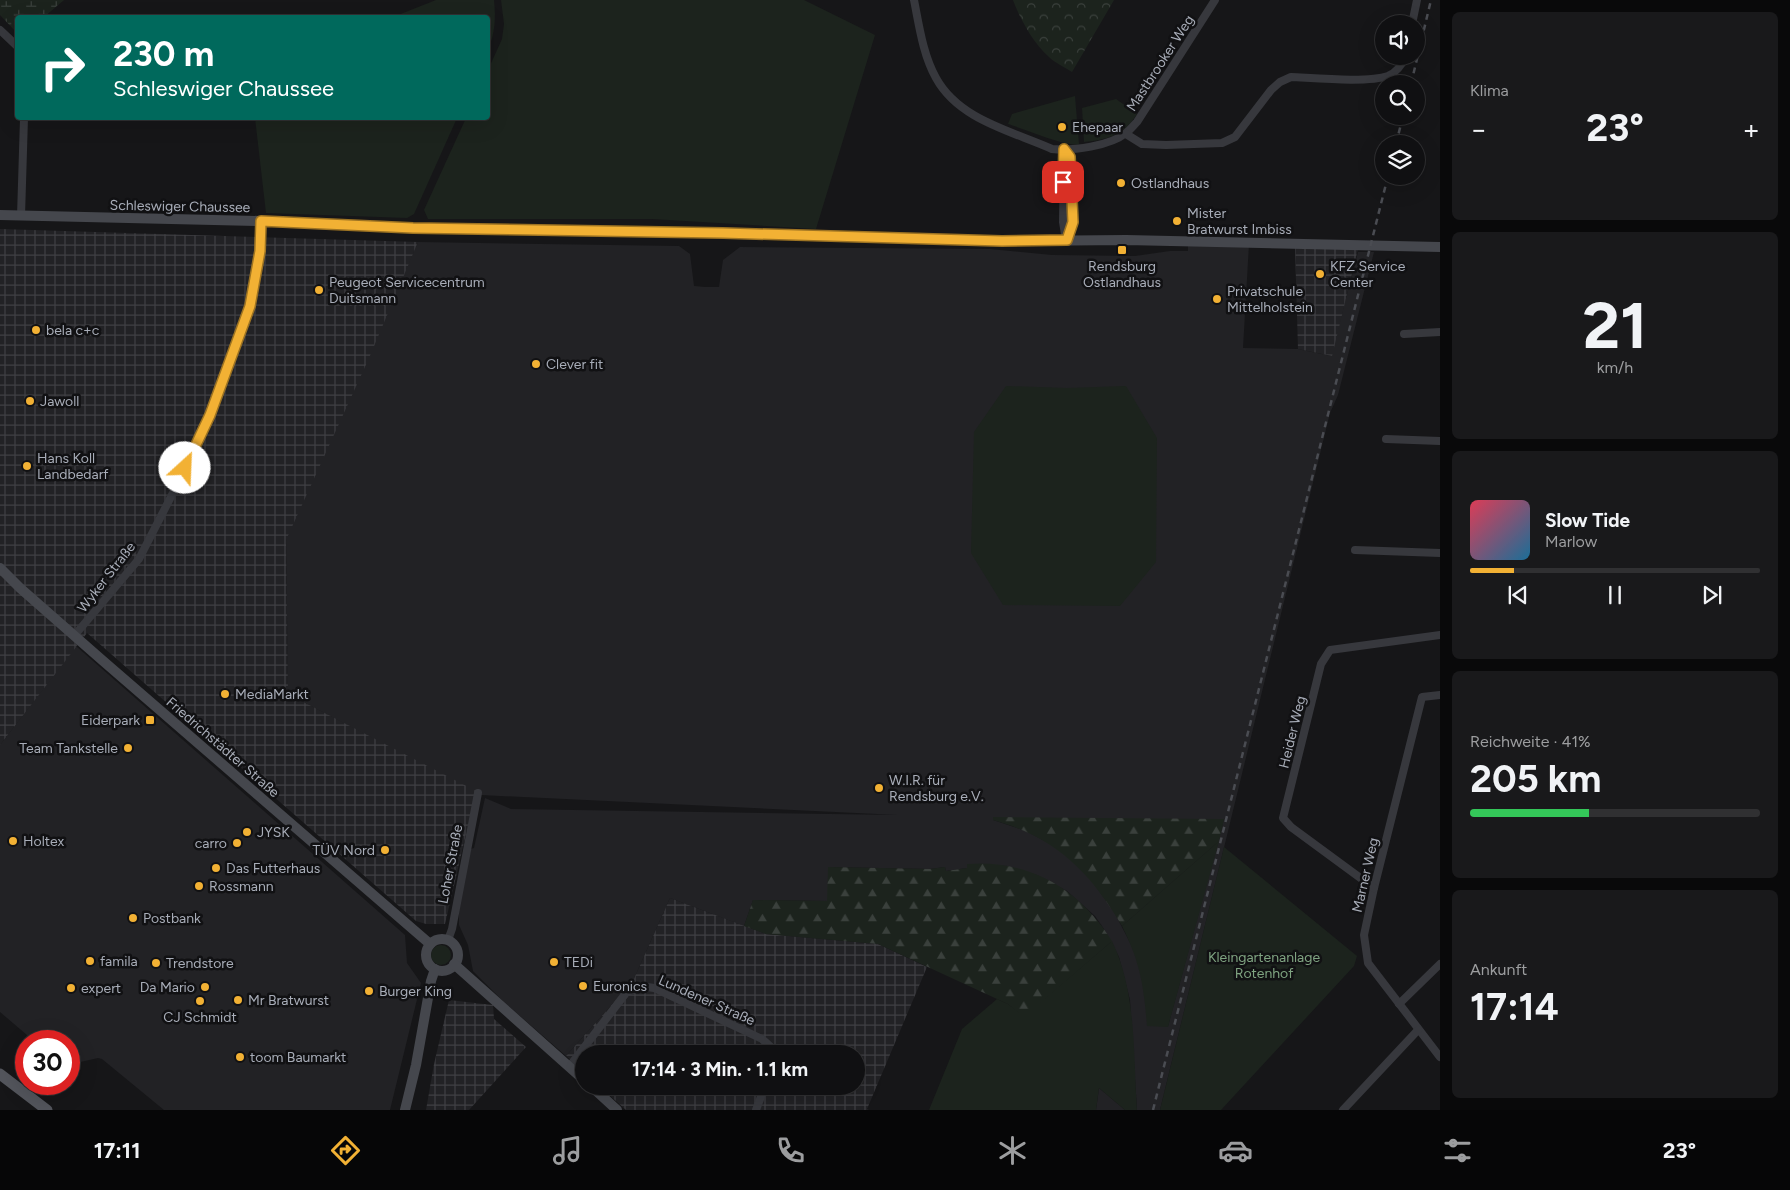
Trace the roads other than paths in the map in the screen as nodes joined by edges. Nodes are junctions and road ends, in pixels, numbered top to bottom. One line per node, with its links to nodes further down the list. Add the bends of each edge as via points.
1 (914, 0): 10 (street, Mastbrooker Weg, via 930,66 936,80 956,103 976,117 1011,133 1052,149)
2 (1215, 0): 9 (street, Mastbrooker Weg, via 1137,122)
3 (1417, 0): 4 (street)
4 (1414, 15)
5 (0, 30): 6 (street)
6 (15, 44)
7 (1401, 65): 9 (street, via 1390,75 1376,79 1291,77 1271,90 1235,137 1222,143 1142,144)
8 (24, 120): 12 (street)
9 (1126, 134): 10 (street, Mastbrooker Weg, via 1081,150)
10 (1064, 149): 14 (street, via 1063,222)
11 (0, 215): 12 (main road, Schleswiger Chaussee)
12 (21, 216): 13 (main road, Schleswiger Chaussee)
13 (261, 221): 14 (main road, Schleswiger Chaussee, via 423,228); 24 (street, Wyker Straße, via 260,251 250,306 210,415 139,559)
14 (1067, 240): 15 (main road, Schleswiger Chaussee)
15 (1440, 247)
16 (1440, 332): 17 (street)
17 (1404, 334)
18 (1386, 439): 19 (street)
19 (1440, 441)
20 (1355, 550): 21 (street)
21 (1440, 553)
22 (0, 568): 24 (main road, Friedrichstädter Straße)
23 (1440, 635): 27 (street, Heider Weg, via 1330,650 1321,664 1283,818)
24 (74, 636): 29 (main road, Friedrichstädter Straße)
25 (1440, 694): 27 (street, Marner Weg, via 1422,697)
26 (478, 793): 28 (street, Loher Straße)
27 (1374, 888): 33 (street, Marner Weg, via 1364,935 1368,963)
28 (448, 940): 29 (main road, via 436,940); 30 (main road, via 457,952)
29 (430, 944): 32 (main road, via 427,960)
30 (454, 964): 32 (main road, via 447,969); 39 (main road)
31 (1440, 964): 33 (street)
32 (436, 969): 45 (main road)
33 (1400, 1004): 34 (street, Marner Weg)
34 (1418, 1030): 37 (street, Marner Weg); 48 (street)
35 (587, 1045): 36 (street, Lundener Straße, via 626,993 641,986 654,988)
36 (769, 1045)
37 (1440, 1057)
38 (575, 1060): 39 (street, Lundener Straße)
39 (570, 1067): 40 (main road)
40 (575, 1072)
41 (0, 1074): 44 (main road)
42 (601, 1095): 46 (main road)
43 (761, 1095): 47 (street)
44 (47, 1110)
45 (406, 1110)
46 (617, 1110)
47 (756, 1110)
48 (1343, 1110)

